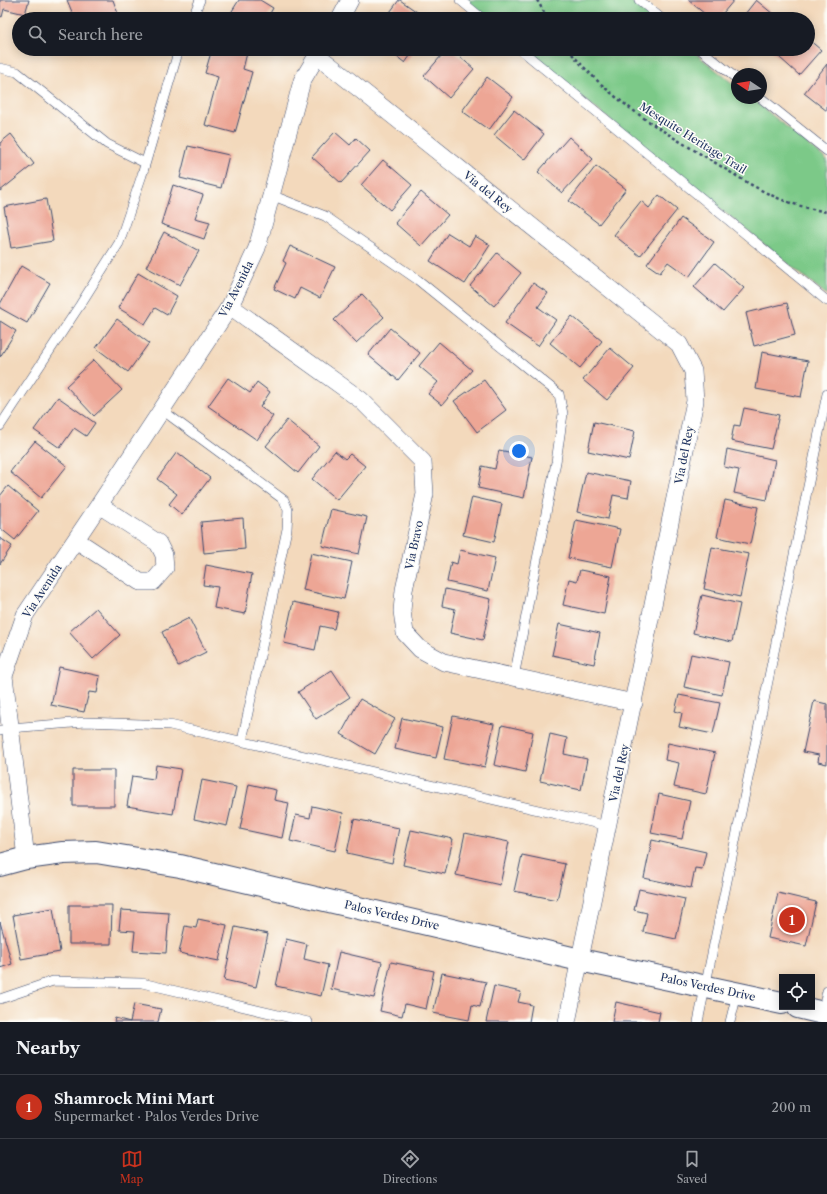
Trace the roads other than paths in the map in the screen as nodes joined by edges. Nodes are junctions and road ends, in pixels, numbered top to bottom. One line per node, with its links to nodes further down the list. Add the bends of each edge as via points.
1 (200, 0): 5 (lane)
2 (350, 0): 6 (street)
3 (460, 0): 7 (lane)
4 (639, 0): 8 (lane)
5 (195, 12)
6 (344, 12)
7 (475, 12)
8 (654, 12)
9 (177, 56): 18 (lane)
10 (317, 56): 19 (street, Via Avenida, via 302,82)
11 (324, 56): 28 (street, Via del Rey, via 679,344 693,371 695,401)
12 (529, 56): 20 (lane)
13 (709, 56): 15 (lane)
14 (0, 68): 18 (lane, via 17,72 107,144)
15 (731, 74)
16 (767, 103): 17 (lane)
17 (827, 151)
18 (145, 163): 24 (lane, via 119,243)
19 (271, 195): 21 (street, Via Avenida, via 257,248); 27 (lane, via 325,216 418,280 559,394 563,414 556,462)
20 (827, 301)
21 (230, 306): 23 (street, Via Avenida); 27 (street, Via Bravo, via 361,400 423,462 425,494 404,590 402,612 405,633 420,649 444,662)
22 (827, 394): 35 (lane)
23 (162, 410): 25 (street, Via Avenida); 30 (lane, via 284,500 288,510 287,529)
24 (0, 426)
25 (99, 505): 26 (street, Via Avenida); 26 (street, via 158,543 164,556 165,568 153,582 140,582)
26 (76, 540): 29 (street, Via Avenida, via 25,615 4,676)
27 (514, 677): 28 (street, Via Bravo)
28 (634, 703): 31 (street, Via del Rey)
29 (5, 729): 30 (lane, via 85,722 170,725); 32 (street, Via Avenida)
30 (242, 741): 31 (lane)
31 (608, 826): 34 (street, Via del Rey)
32 (26, 858): 33 (street, Palos Verdes Drive); 34 (street, Palos Verdes Drive, via 96,852 180,866)
33 (0, 865)
34 (580, 960): 35 (street, Palos Verdes Drive); 43 (street, Via del Rey)
35 (706, 987): 37 (street, Palos Verdes Drive); 44 (lane)
36 (827, 991): 41 (lane)
37 (736, 994): 39 (street, Palos Verdes Drive); 45 (lane)
38 (0, 999): 42 (lane, via 53,981 142,983)
39 (779, 1002)
40 (811, 1010): 41 (street)
41 (824, 1013)
42 (308, 1022)
43 (567, 1022)
44 (698, 1022)
45 (730, 1022)

